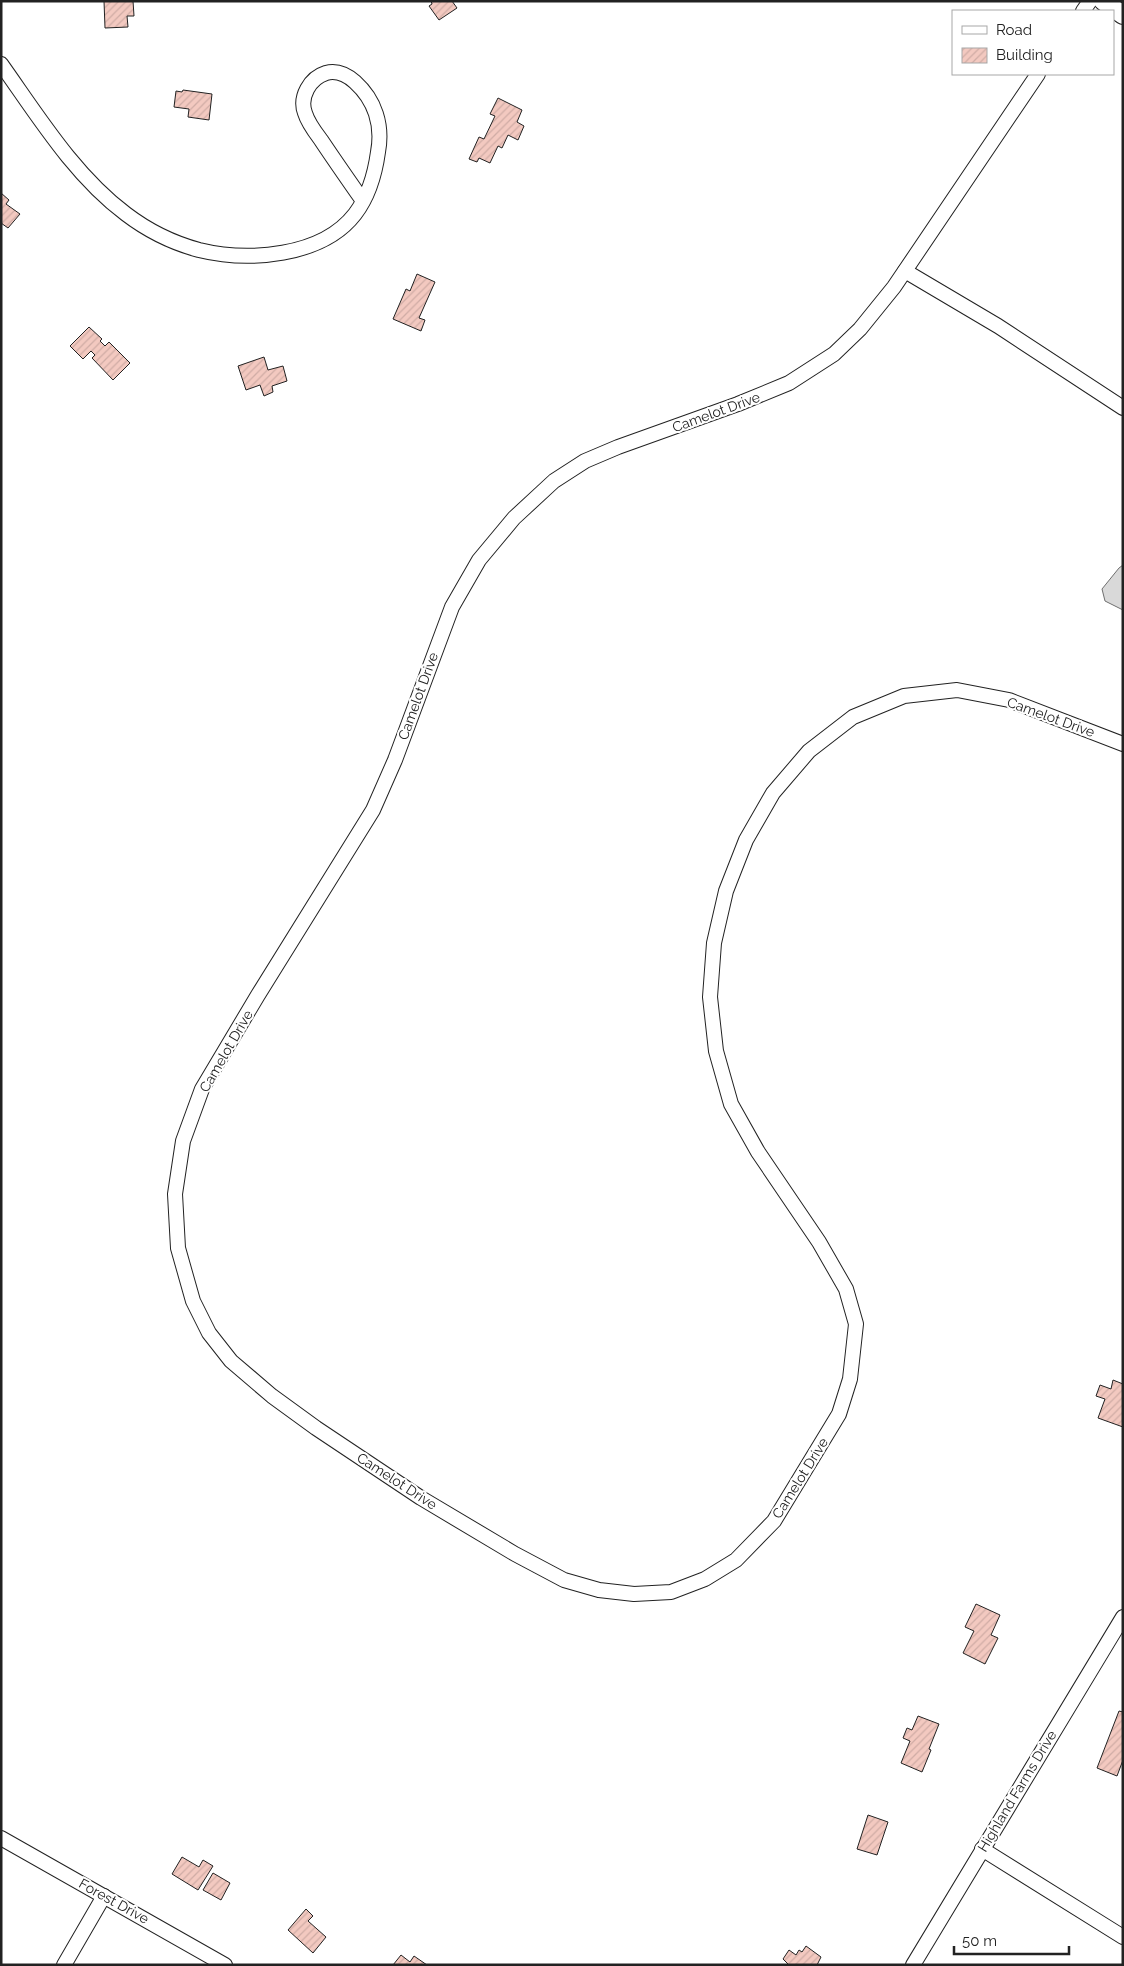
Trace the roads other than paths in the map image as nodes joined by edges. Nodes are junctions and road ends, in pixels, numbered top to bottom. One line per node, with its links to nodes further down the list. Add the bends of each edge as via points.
1 (1103, 1): 2 (street)
2 (1123, 15)
3 (1, 64): 5 (street, via 86,177 126,214 174,241 208,252 275,254 293,251 328,237 354,215)
4 (1037, 75): 6 (street, Camelot Drive)
5 (364, 201): 5 (street, via 379,151 379,128 374,107 366,92 352,79 336,72 327,73 312,81 308,88 305,115)
6 (905, 271): 7 (street, via 998,326); 8 (street, Camelot Drive, via 860,329 834,354 789,383 585,461 554,481 514,518 479,560 452,607 373,810 202,1089 184,1141 175,1194 178,1248 193,1301 209,1333 231,1361 316,1428 421,1498 564,1580 598,1590 634,1594 671,1592 705,1579 736,1560 774,1521 839,1414 850,1379 856,1324 846,1289 819,1242 758,1152 732,1104 716,1051 710,997 714,943 726,890 746,840 774,793 809,751 853,717 904,696 957,690 1010,700)
7 (1123, 408)
8 (1123, 744)
9 (1123, 1617): 11 (street, Highland Farms Drive)
10 (1, 1838): 12 (street, Forest Drive)
11 (982, 1848): 13 (street); 16 (street, Highland Farms Drive)
12 (104, 1896): 14 (street); 15 (street, Forest Drive)
13 (1123, 1937)
14 (64, 1965)
15 (225, 1965)
16 (913, 1965)

